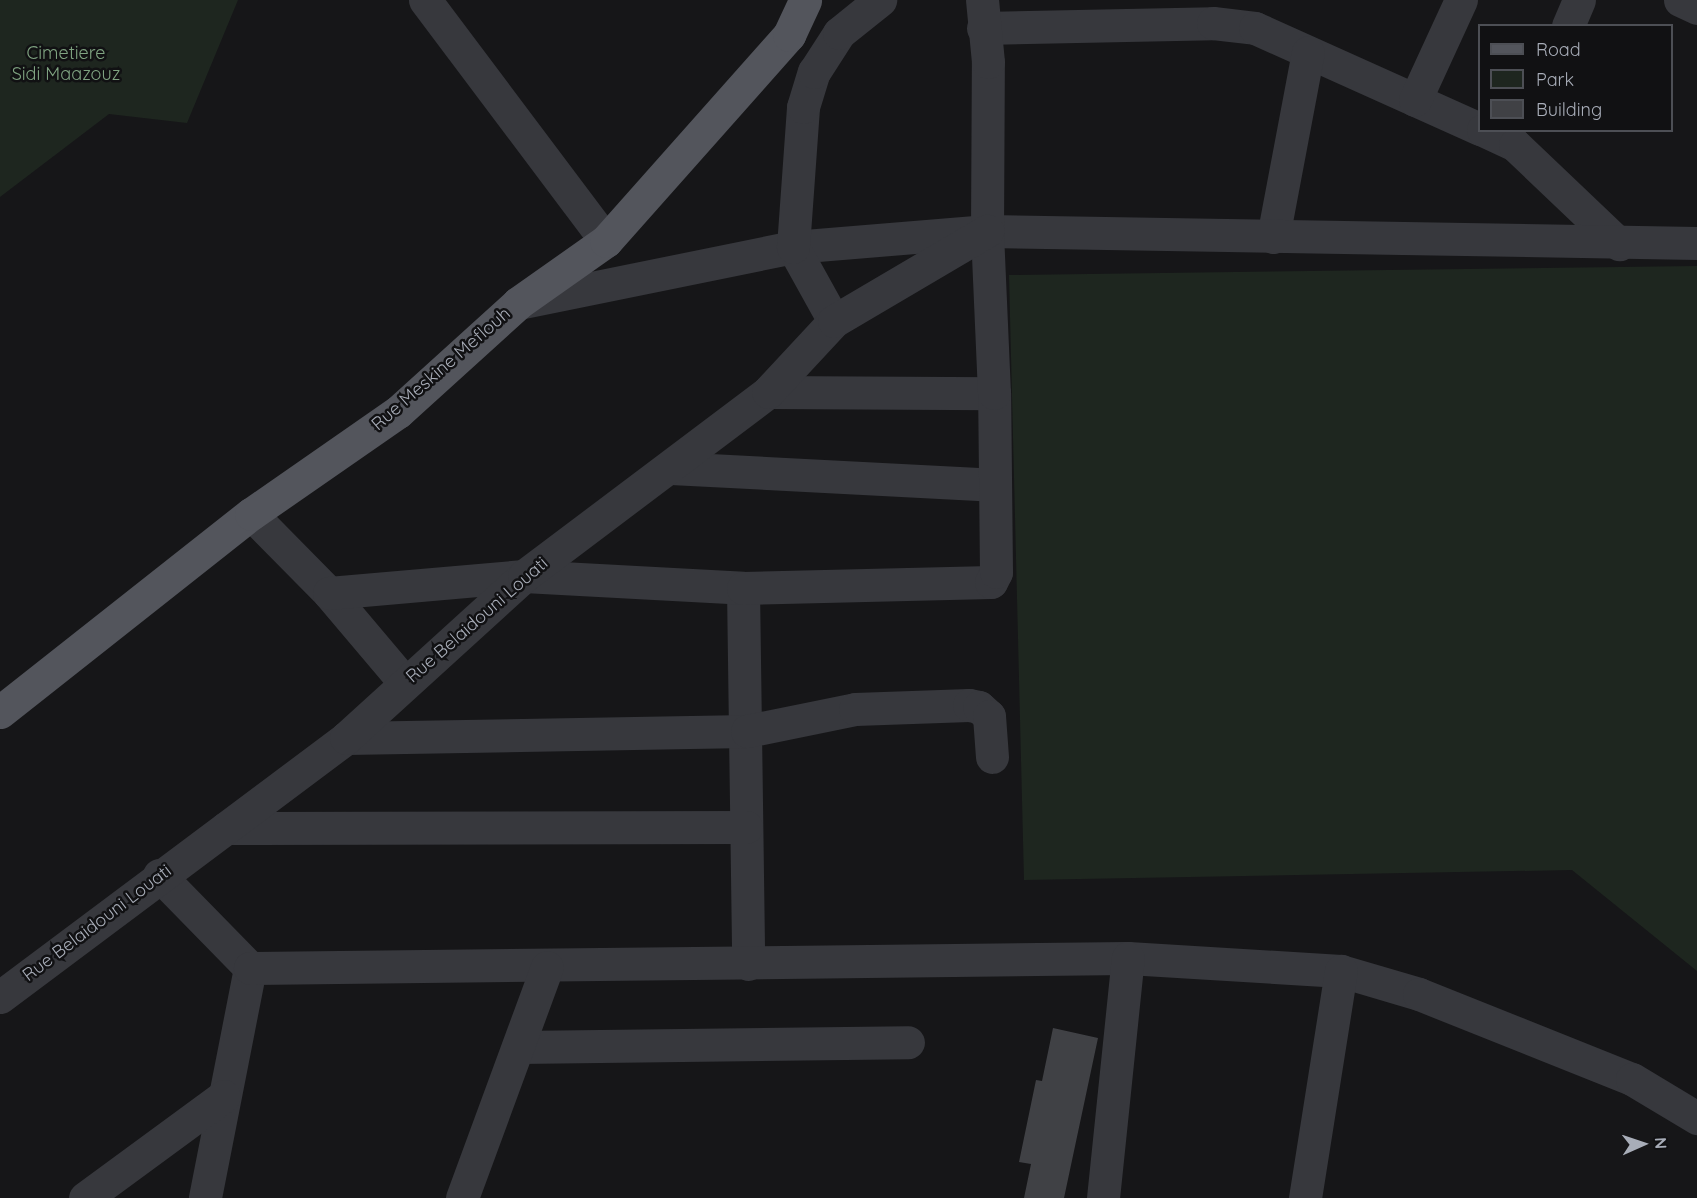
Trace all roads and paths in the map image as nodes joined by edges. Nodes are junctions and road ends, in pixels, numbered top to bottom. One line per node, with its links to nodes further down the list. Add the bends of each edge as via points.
1 (425, 0): 19 (street)
2 (805, 0): 19 (main road, Rue Meskine Meflouh, via 789,35)
3 (880, 0): 22 (street, via 839,33 814,72 803,107)
4 (1461, 0): 13 (street)
5 (1579, 0): 11 (street)
6 (1680, 0): 7 (street)
7 (1697, 8)
8 (982, 14): 9 (street); 17 (street, via 988,62)
9 (1080, 14): 10 (street, via 1212,23)
10 (1258, 14): 12 (street)
11 (1569, 24)
12 (1308, 52): 13 (street); 18 (street)
13 (1415, 100): 14 (street)
14 (1478, 129)
15 (1490, 132): 16 (street)
16 (1518, 138): 21 (street)
17 (987, 231): 18 (street); 22 (street); 24 (street, Rue Belaidouni Louati); 26 (street)
18 (1273, 237): 21 (street)
19 (606, 241): 23 (main road, Rue Meskine Meflouh)
20 (1697, 243): 21 (street)
21 (1619, 244)
22 (793, 247): 23 (street); 24 (street)
23 (518, 303): 29 (main road, Rue Meskine Meflouh, via 398,412)
24 (834, 321): 25 (street, Rue Belaidouni Louati)
25 (768, 392): 26 (street); 27 (street, Rue Belaidouni Louati)
26 (994, 393): 28 (street)
27 (671, 468): 28 (street); 30 (street, Rue Belaidouni Louati)
28 (993, 485): 31 (street, via 996,572 991,582)
29 (251, 514): 32 (street); 34 (main road, Rue Meskine Meflouh)
30 (524, 576): 31 (street); 32 (street); 33 (street, Rue Belaidouni Louati)
31 (743, 588): 35 (street)
32 (329, 593): 33 (street)
33 (405, 682): 36 (street, Rue Belaidouni Louati)
34 (0, 712)
35 (747, 731): 36 (street); 37 (street, via 855,709 969,705 980,707 989,716); 38 (street)
36 (346, 738): 39 (street, Rue Belaidouni Louati)
37 (992, 758)
38 (746, 827): 39 (street); 42 (street)
39 (226, 828): 40 (street, Rue Belaidouni Louati)
40 (159, 875): 44 (street); 46 (street, Rue Belaidouni Louati)
41 (1128, 958): 42 (street); 45 (street); 54 (street)
42 (748, 964): 43 (street)
43 (548, 967): 44 (street); 48 (street)
44 (250, 968): 49 (street)
45 (1341, 971): 50 (street, via 1419,994 1632,1079); 55 (street)
46 (0, 997)
47 (908, 1042): 48 (street)
48 (518, 1047): 53 (street)
49 (224, 1096): 51 (street); 52 (street)
50 (1697, 1118)
51 (85, 1198)
52 (205, 1198)
53 (462, 1198)
54 (1103, 1198)
55 (1305, 1198)

